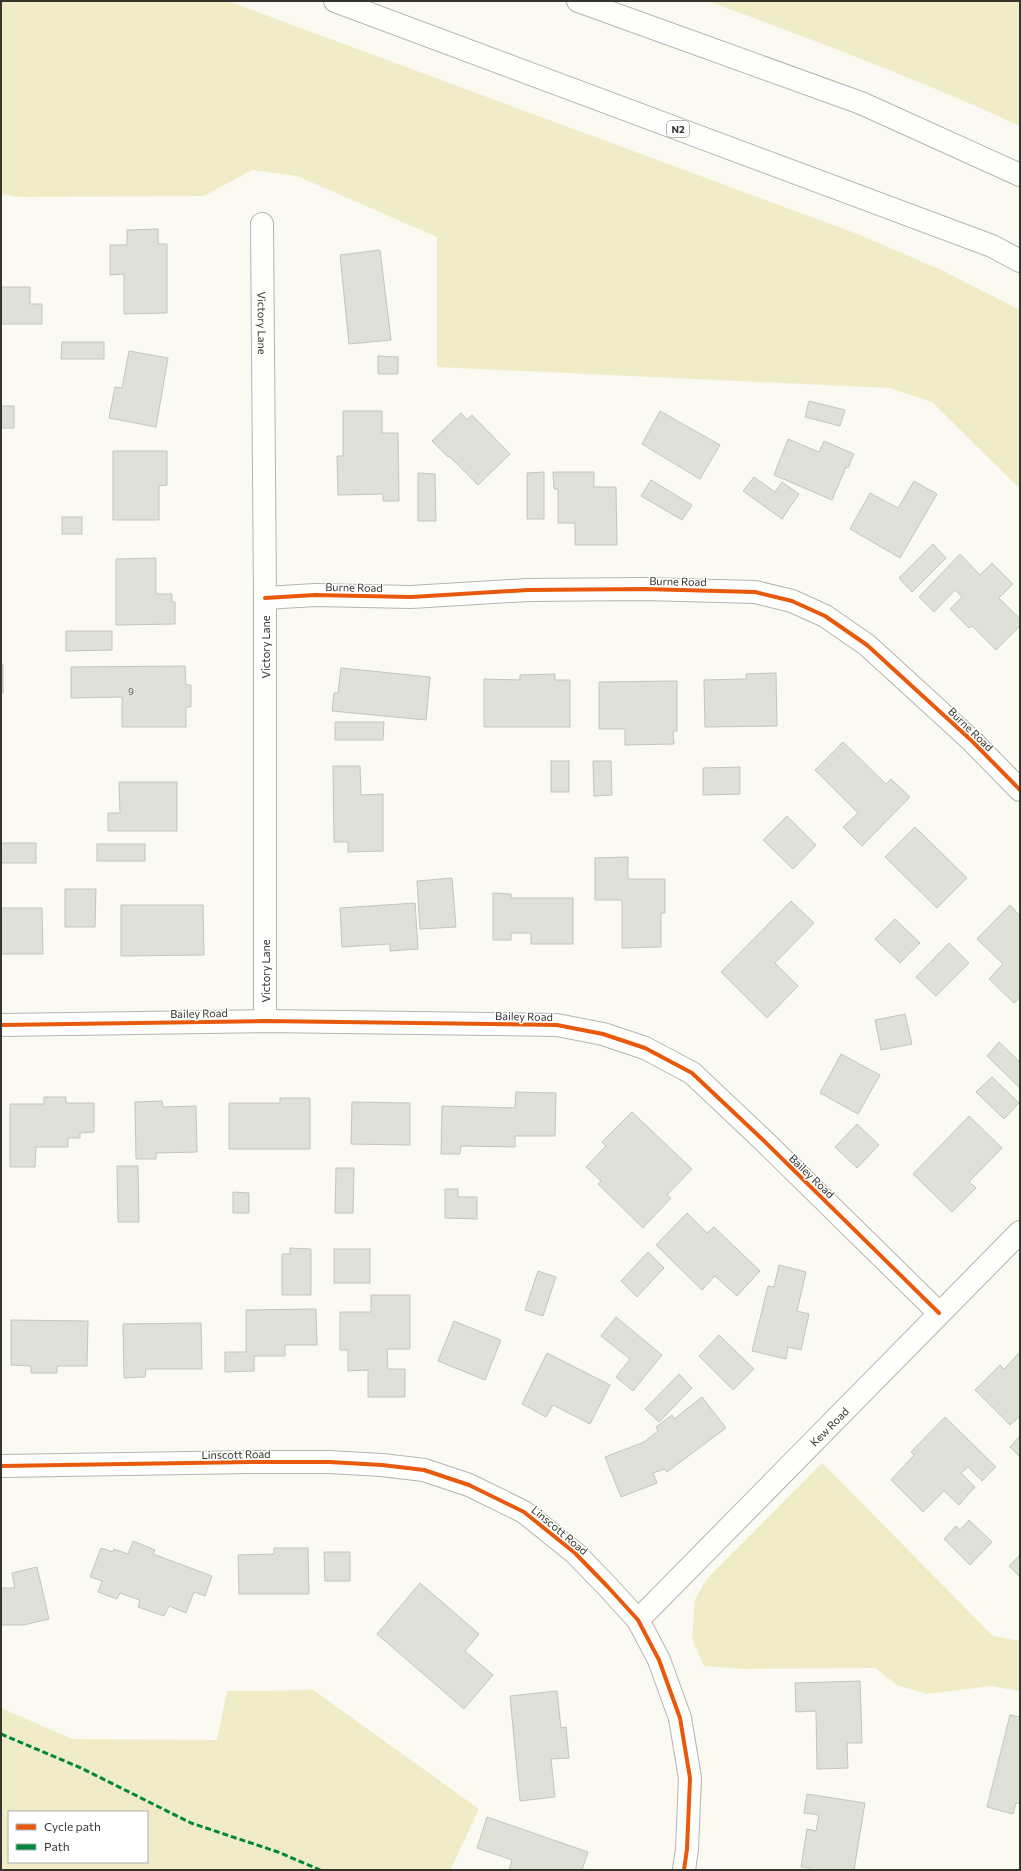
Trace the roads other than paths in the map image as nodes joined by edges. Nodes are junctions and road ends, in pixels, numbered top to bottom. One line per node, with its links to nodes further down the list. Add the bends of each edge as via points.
1 (335, 1): 5 (main road, N2, via 992,246)
2 (578, 1): 3 (main road, via 861,103)
3 (1020, 174)
4 (262, 224): 6 (main road, Victory Lane)
5 (1020, 261)
6 (265, 598): 7 (main road, Burne Road, via 411,597 528,590 644,589 755,592 792,601 825,616 867,645 972,741); 8 (main road, Victory Lane)
7 (1020, 790)
8 (265, 1021): 9 (main road, Bailey Road); 11 (main road, Bailey Road, via 557,1025 603,1034 645,1048 692,1073)
9 (1, 1025)
10 (1020, 1232): 11 (main road, Kew Road)
11 (940, 1313): 13 (main road, Kew Road)
12 (1, 1466): 13 (main road, Linscott Road, via 321,1462 424,1470 469,1485 524,1512 575,1553)
13 (638, 1620): 14 (main road, Linscott Road, via 659,1660 680,1718 690,1778)
14 (684, 1870)

